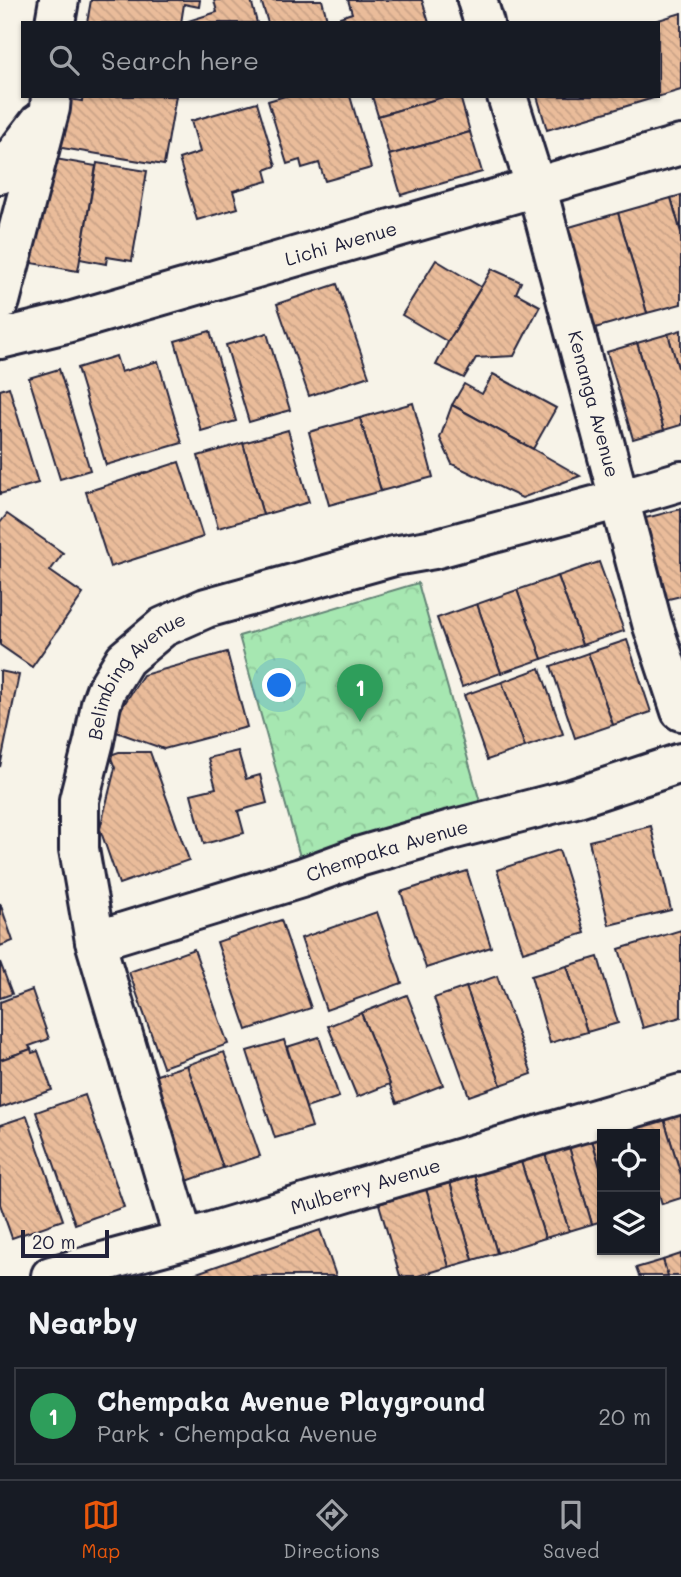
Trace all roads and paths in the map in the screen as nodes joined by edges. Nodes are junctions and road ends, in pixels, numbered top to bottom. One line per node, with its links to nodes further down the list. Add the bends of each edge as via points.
1 (59, 0): 3 (street)
2 (477, 0): 4 (street)
3 (55, 21)
4 (483, 21)
5 (508, 98): 9 (street, Kenanga Avenue)
6 (51, 102): 8 (street); 10 (street)
7 (681, 145): 9 (street, Lichi Avenue)
8 (0, 174)
9 (536, 187): 11 (street, Lichi Avenue); 13 (street, Kenanga Avenue)
10 (0, 300)
11 (0, 339)
12 (681, 481): 13 (street, Belimbing Avenue)
13 (620, 499): 14 (street, Kenanga Avenue, via 652,623); 16 (street, Belimbing Avenue, via 206,608 163,627 125,659 106,690 79,800 79,849)
14 (681, 711)
15 (681, 763): 16 (street, Chempaka Avenue, via 575,798 358,857)
16 (95, 941): 18 (street, Belimbing Avenue)
17 (681, 1094): 18 (street, Mulberry Avenue)
18 (184, 1240): 19 (street, Mulberry Avenue)
19 (51, 1276)

